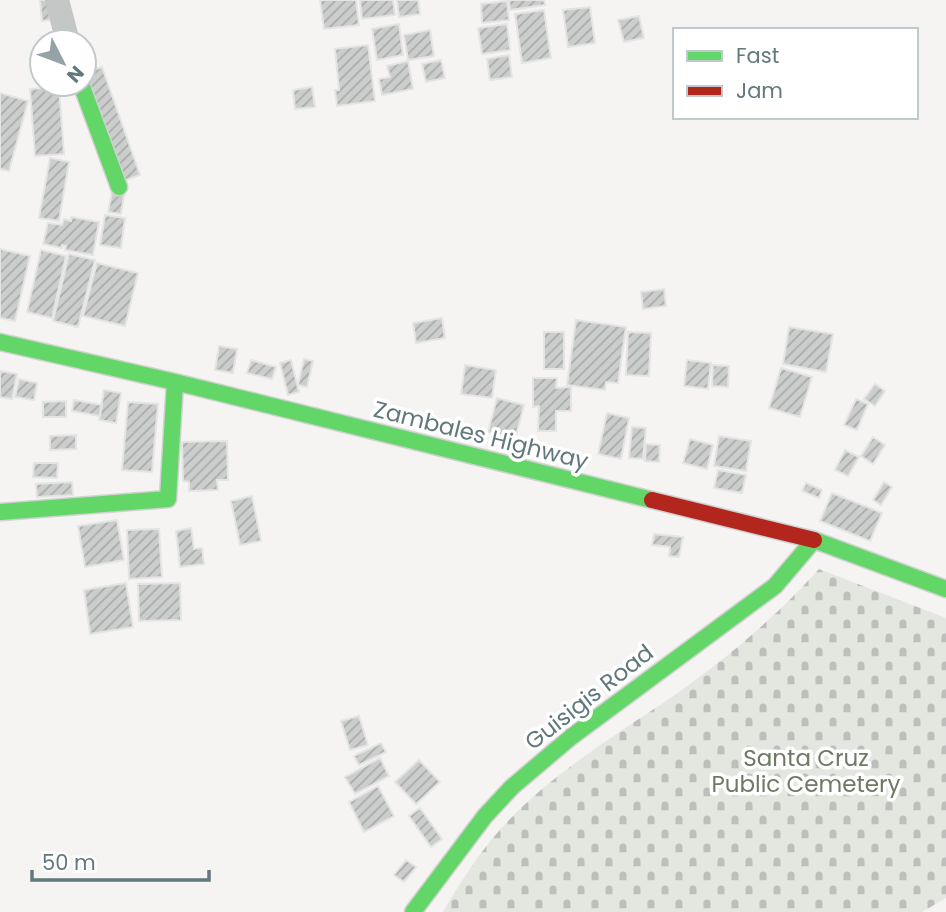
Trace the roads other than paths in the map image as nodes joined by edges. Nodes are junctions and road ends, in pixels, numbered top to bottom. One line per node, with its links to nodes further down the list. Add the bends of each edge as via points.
1 (57, 0): 2 (street)
2 (64, 28)
3 (86, 98): 4 (main road)
4 (119, 187)
5 (0, 342): 6 (main road, Zambales Highway)
6 (175, 382): 7 (main road, via 168,499); 8 (main road, Zambales Highway)
7 (0, 512)
8 (814, 540): 9 (main road, Zambales Highway); 10 (main road, Guisigis Road, via 775,586 571,737 512,787)
9 (946, 589)
10 (413, 912)

